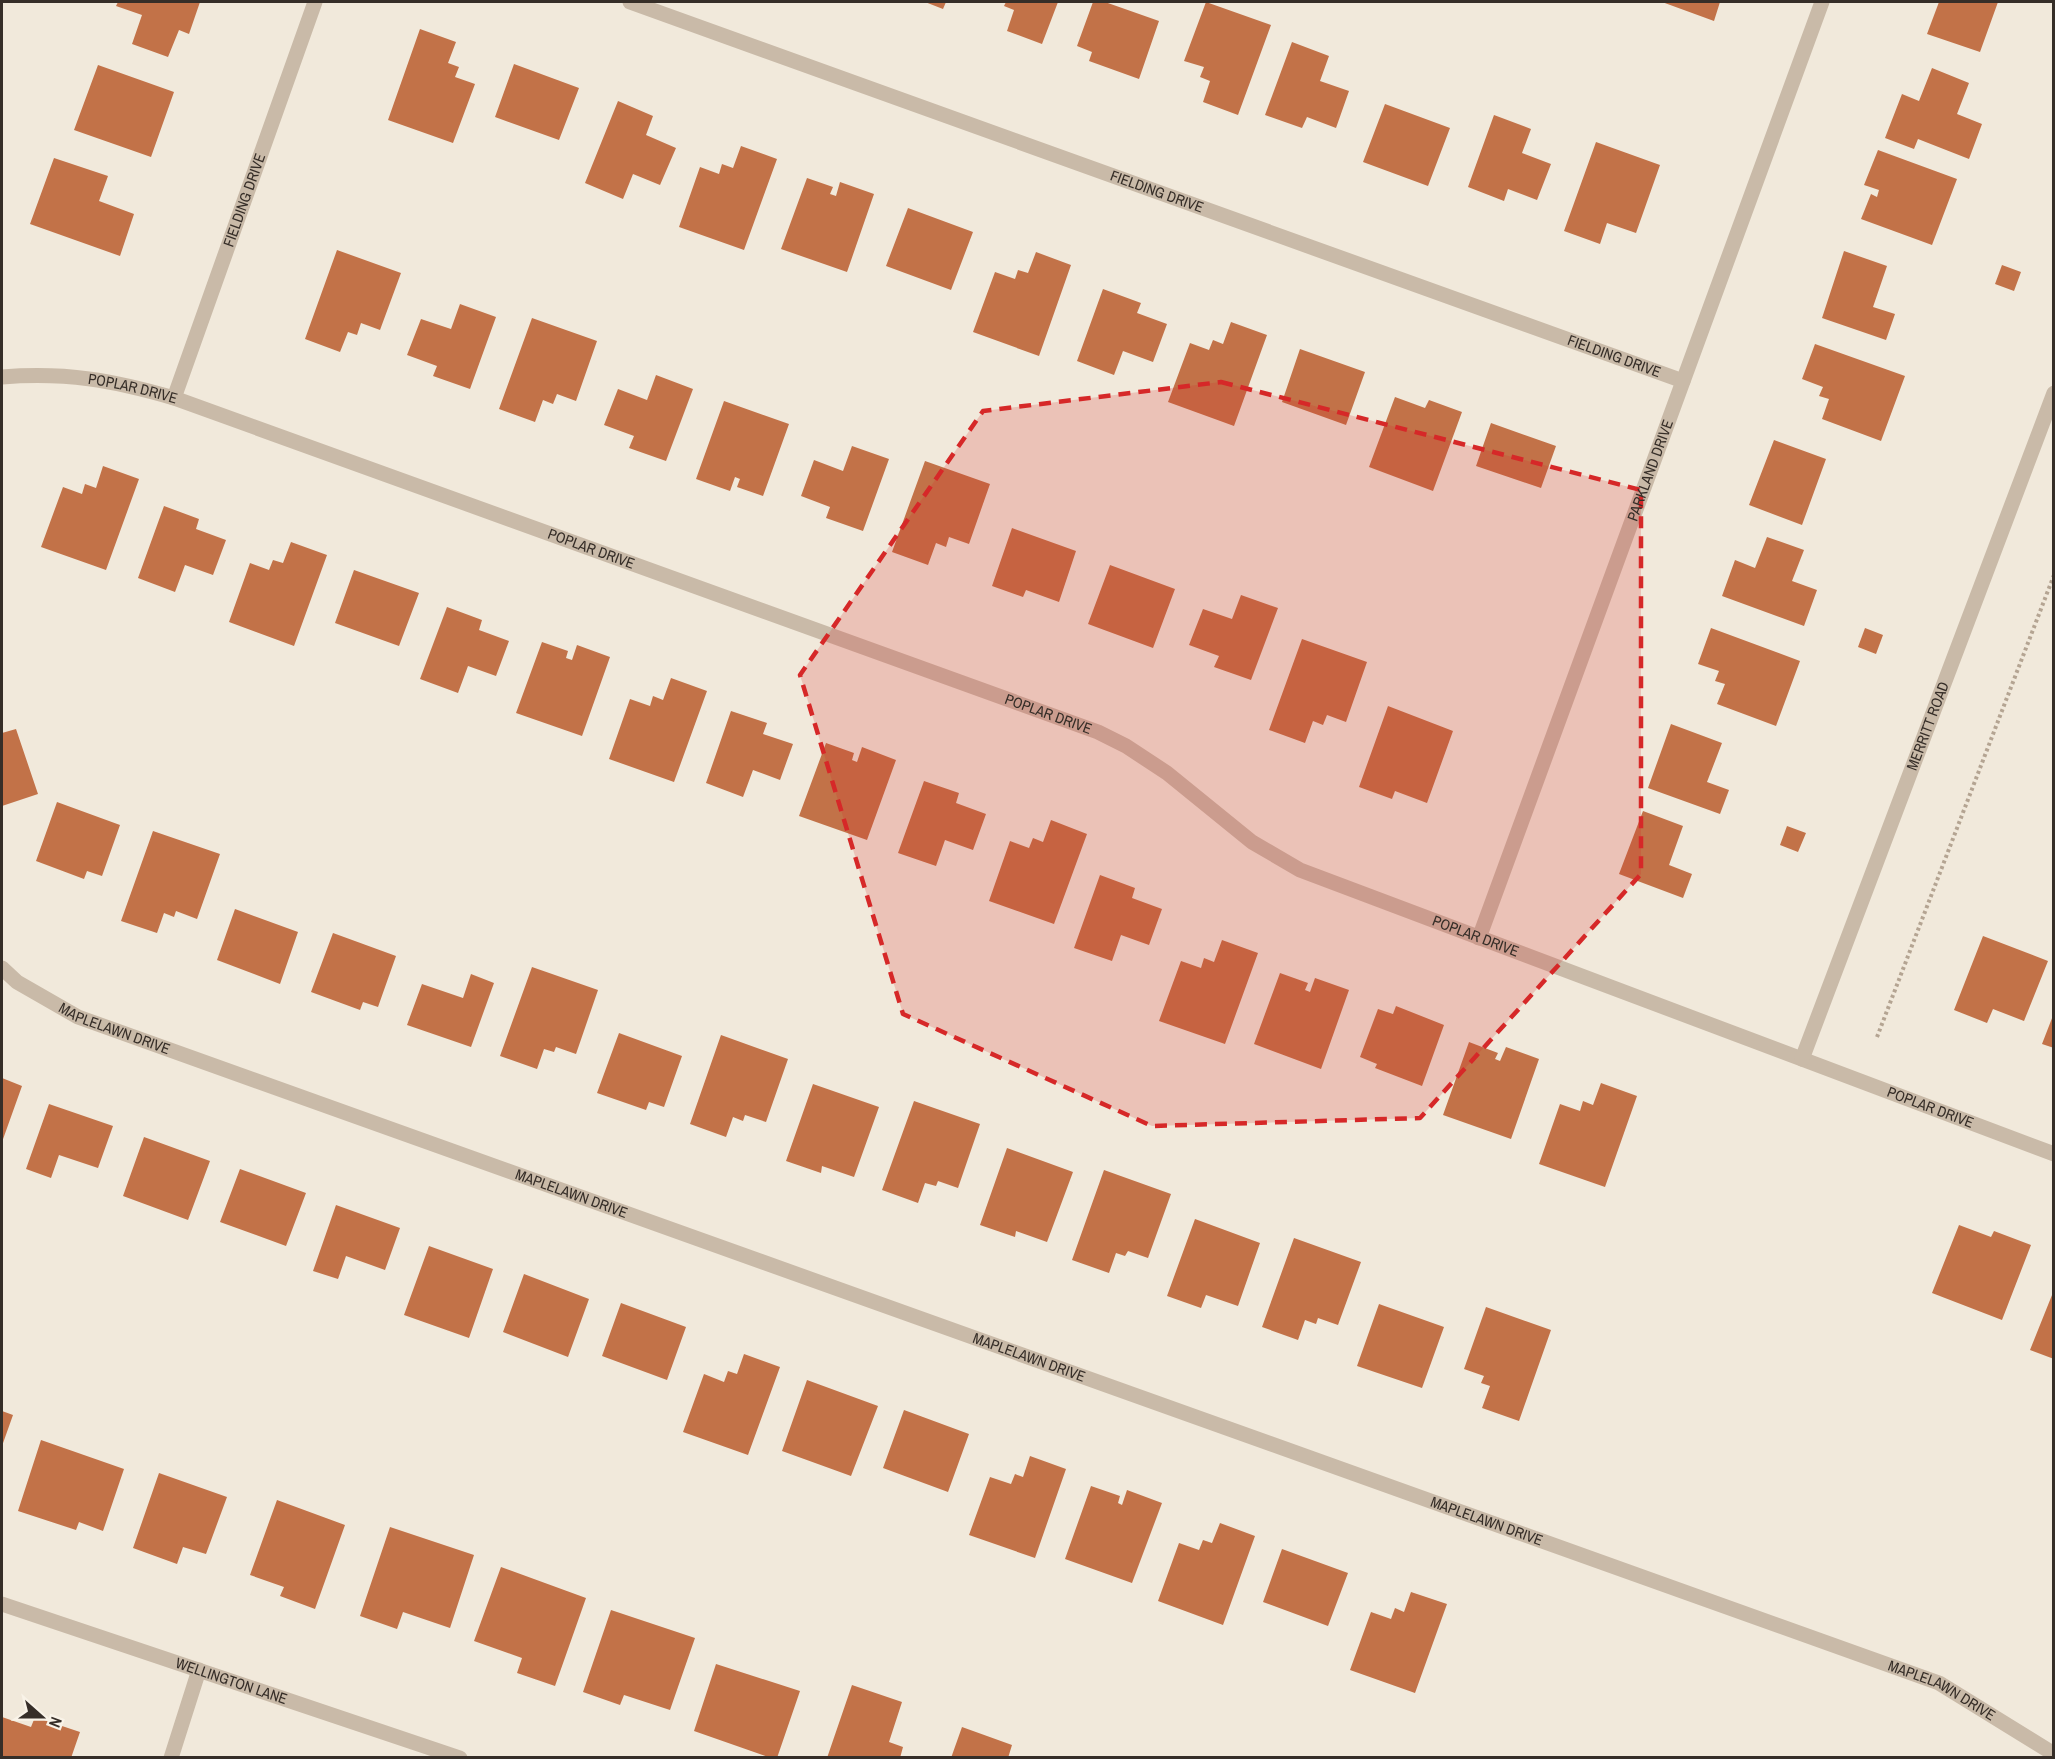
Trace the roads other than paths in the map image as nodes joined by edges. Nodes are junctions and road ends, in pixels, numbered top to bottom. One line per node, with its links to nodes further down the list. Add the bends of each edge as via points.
1 (315, 2): 7 (street, FIELDING DRIVE)
2 (630, 2): 5 (street, FIELDING DRIVE)
3 (1822, 2): 5 (street, PARKLAND DRIVE)
4 (2, 377): 7 (street, POPLAR DRIVE, via 100,379)
5 (1683, 381): 8 (street, PARKLAND DRIVE)
6 (2054, 393): 10 (street, MERRITT ROAD)
7 (174, 398): 8 (street, POPLAR DRIVE, via 1098,732 1167,773 1252,842 1300,870)
8 (1479, 938): 10 (street, POPLAR DRIVE)
9 (2, 968): 14 (street, MAPLELAWN DRIVE, via 17,982 78,1017 1939,1683)
10 (1802, 1059): 11 (street, POPLAR DRIVE)
11 (2054, 1154)
12 (2, 1605): 13 (street, WELLINGTON LANE)
13 (200, 1670): 15 (street); 16 (street, WELLINGTON LANE)
14 (2054, 1754)
15 (171, 1758)
16 (460, 1758)

